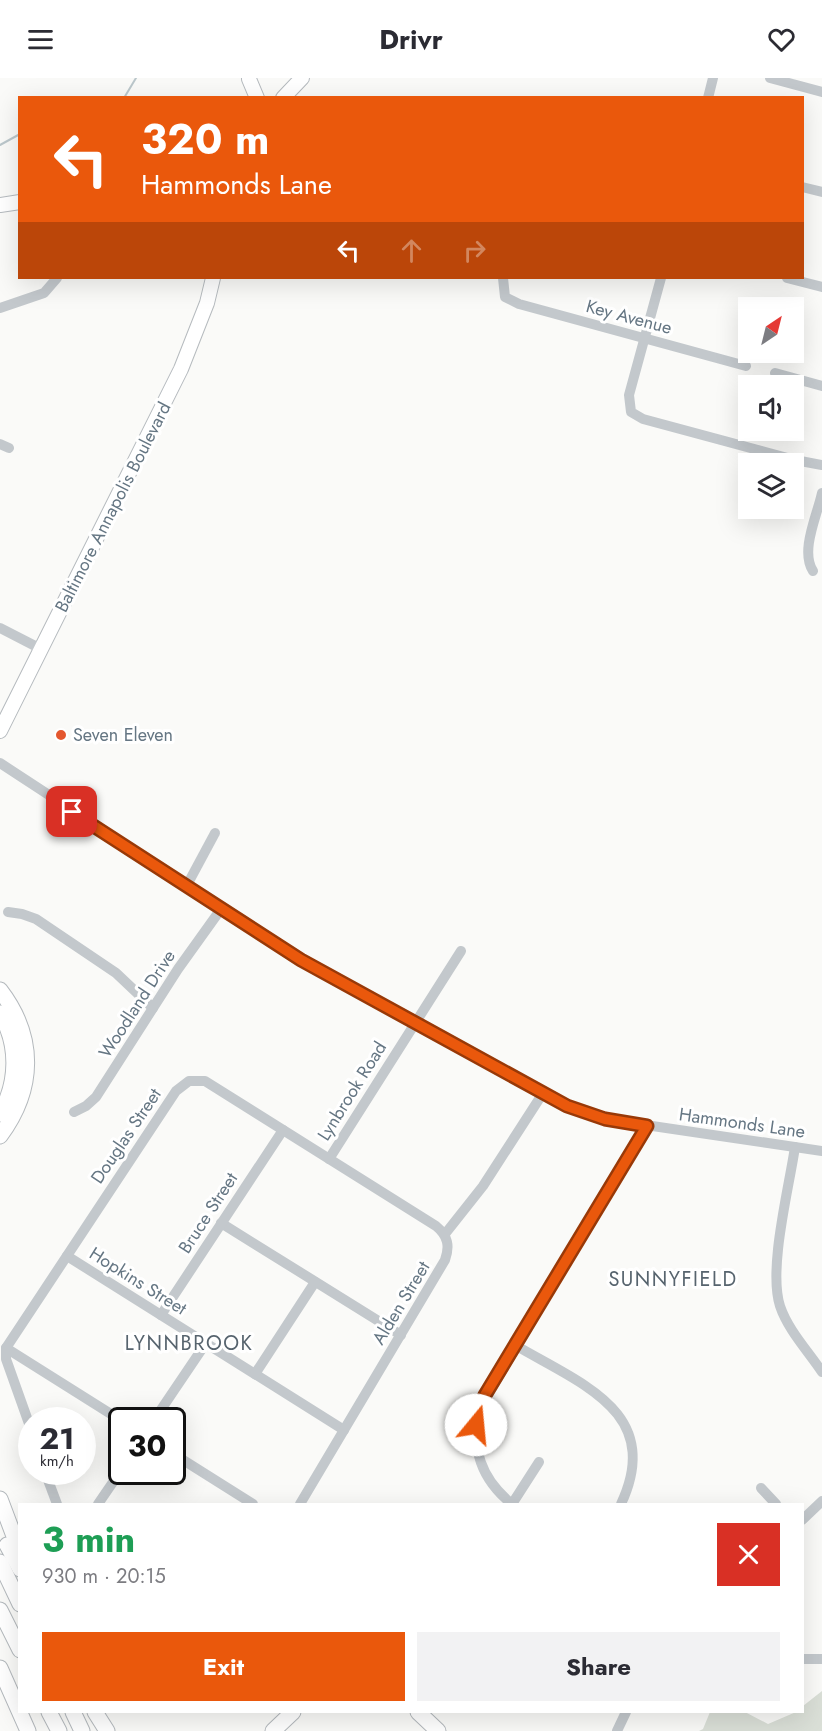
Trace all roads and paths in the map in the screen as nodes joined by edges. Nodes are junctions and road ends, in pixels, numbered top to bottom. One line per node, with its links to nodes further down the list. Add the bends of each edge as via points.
1 (302, 78): 8 (main road)
2 (713, 78): 9 (street)
3 (770, 78): 5 (street)
4 (249, 79): 6 (main road); 7 (main road)
5 (822, 92)
6 (246, 96)
7 (256, 96)
8 (286, 96)
9 (708, 96)
10 (804, 188): 11 (street)
11 (822, 192)
12 (18, 202): 13 (main road)
13 (0, 205)
14 (56, 279): 20 (street, via 44,293)
15 (213, 279): 29 (main road, Baltimore Annapolis Boulevard, via 181,369)
16 (503, 279): 21 (street, Key Avenue, via 505,297 519,304)
17 (661, 279): 21 (street)
18 (791, 279): 19 (street)
19 (822, 287)
20 (0, 308)
21 (645, 338): 22 (street, Key Avenue); 25 (street, via 630,395 631,412 643,419)
22 (746, 366)
23 (775, 373): 24 (street)
24 (822, 386)
25 (822, 465)
26 (822, 493): 27 (street, via 808,548 808,564)
27 (813, 571)
28 (0, 628): 29 (street)
29 (42, 650): 30 (main road, Baltimore Annapolis Boulevard)
30 (0, 731)
31 (0, 764): 33 (street, Hammonds Lane)
32 (215, 834): 33 (street)
33 (186, 887): 34 (street, Hammonds Lane)
34 (221, 909): 38 (street, Woodland Drive); 40 (street, Hammonds Lane, via 301,960)
35 (8, 912): 38 (street, via 36,919 116,973)
36 (461, 951): 40 (street, Lynbrook Road)
37 (0, 990): 46 (highway, via 16,1013 27,1061 20,1103)
38 (153, 1008): 42 (street, Woodland Drive, via 96,1097)
39 (0, 1013): 43 (highway, via 9,1031 15,1063 9,1096)
40 (415, 1023): 41 (street, Hammonds Lane); 49 (street, Lynbrook Road)
41 (543, 1093): 44 (street, Hammonds Lane, via 584,1113); 51 (street, via 472,1203)
42 (74, 1112)
43 (0, 1114)
44 (647, 1126): 47 (street, Hammonds Lane); 57 (street)
45 (283, 1130): 49 (street, Douglas Street); 50 (street, Bruce Street); 52 (street, Douglas Street, via 205,1081 181,1085)
46 (0, 1136)
47 (795, 1148): 48 (street, Hammonds Lane); 59 (street, via 777,1264 777,1294 788,1322)
48 (822, 1151)
49 (329, 1159): 51 (street)
50 (221, 1223): 53 (street); 54 (street, Bruce Street)
51 (445, 1234): 55 (street, Alden Street, via 445,1260)
52 (67, 1256): 54 (street, Hopkins Street); 58 (street, Douglas Street)
53 (315, 1282): 55 (street); 60 (street)
54 (161, 1315): 56 (street, Hopkins Street)
55 (401, 1335): 64 (street, Alden Street)
56 (206, 1343): 60 (street, Hopkins Street); 62 (street)
57 (515, 1345): 76 (street, via 479,1410 475,1439 483,1471); 78 (street, via 602,1396 620,1413 632,1437 634,1452 631,1480)
58 (6, 1348): 61 (street, via 6,1359); 63 (street)
59 (822, 1371)
60 (255, 1374): 64 (street, Hopkins Street)
61 (23, 1407)
62 (163, 1407)
63 (108, 1412)
64 (344, 1431): 75 (street, Alden Street)
65 (186, 1462): 74 (street)
66 (539, 1462): 77 (street)
67 (50, 1485): 72 (street)
68 (111, 1485): 73 (street)
69 (761, 1488): 79 (street)
70 (0, 1499): 82 (highway)
71 (822, 1501): 80 (street)
72 (57, 1503)
73 (99, 1503)
74 (251, 1503)
75 (301, 1503)
76 (511, 1503)
77 (513, 1503)
78 (621, 1503)
79 (775, 1503)
80 (804, 1518)
81 (0, 1530): 84 (highway)
82 (18, 1547)
83 (0, 1562): 85 (highway)
84 (18, 1565)
85 (18, 1600)
86 (0, 1610): 87 (highway)
87 (18, 1646)
88 (804, 1659): 89 (street)
89 (822, 1659)
90 (0, 1668): 91 (highway)
91 (18, 1708)
92 (20, 1713): 99 (highway)
93 (50, 1713): 100 (highway)
94 (73, 1713): 101 (highway)
95 (96, 1713): 102 (highway)
96 (292, 1713): 103 (highway)
97 (419, 1713): 104 (highway)
98 (626, 1713): 105 (street)
99 (28, 1731)
100 (59, 1731)
101 (82, 1731)
102 (107, 1731)
103 (273, 1731)
104 (438, 1731)
105 (617, 1731)

